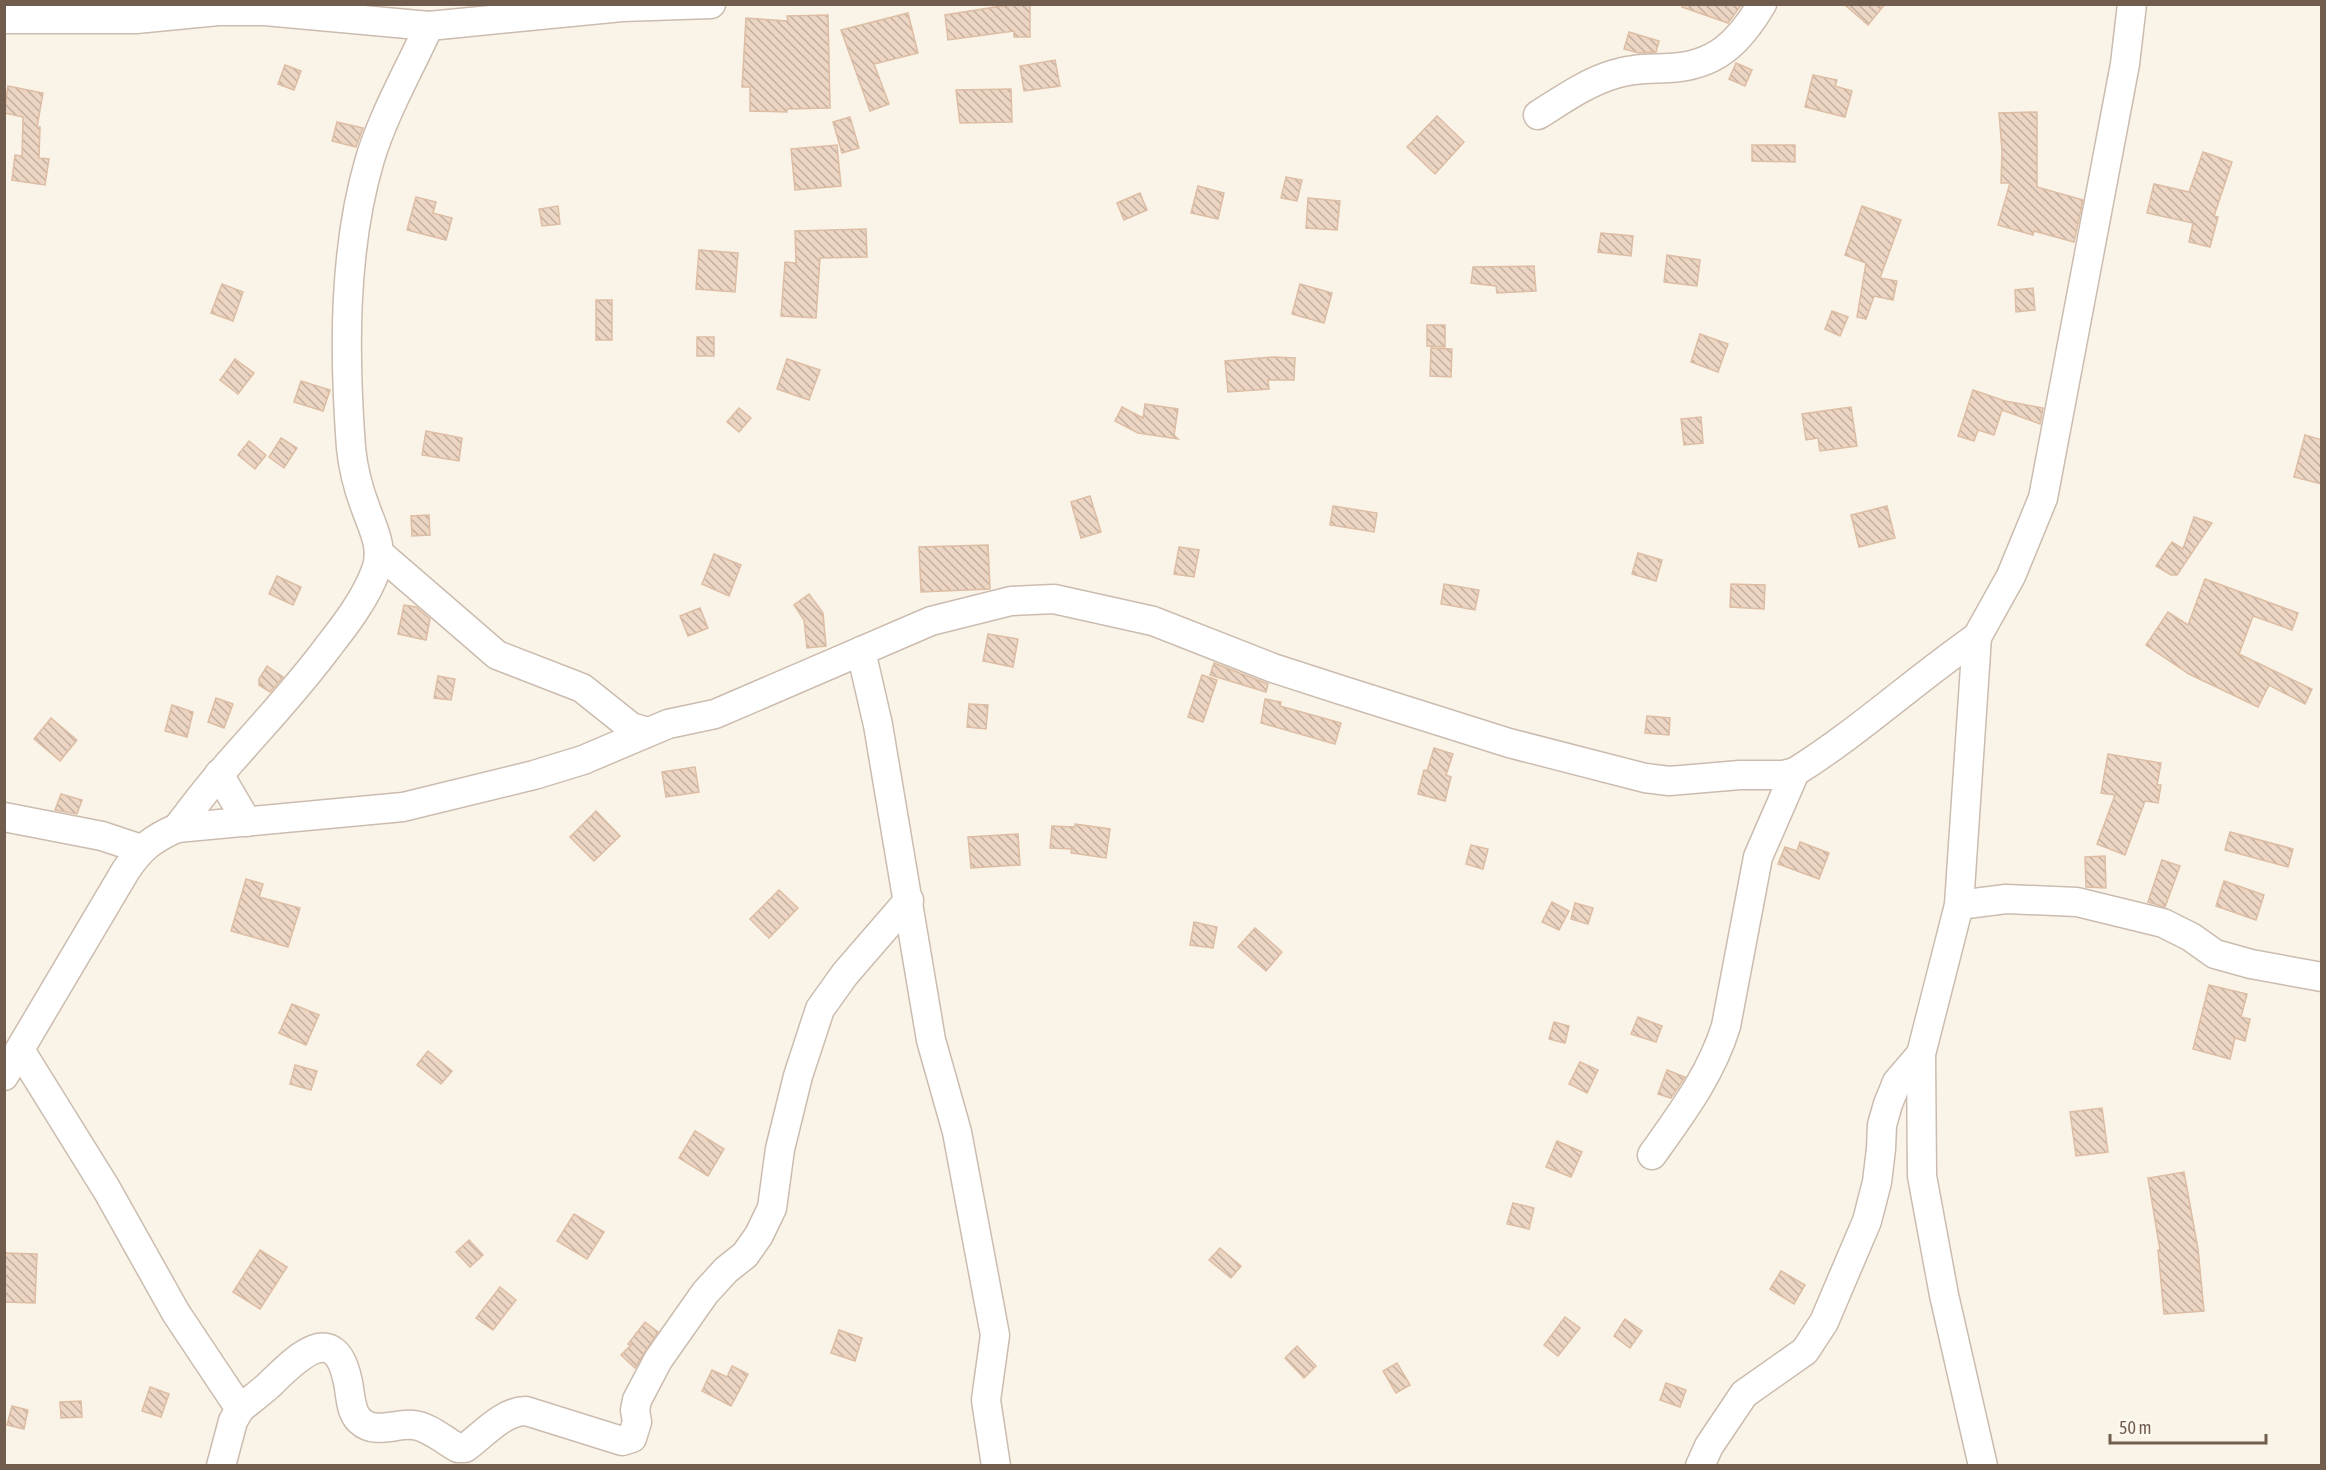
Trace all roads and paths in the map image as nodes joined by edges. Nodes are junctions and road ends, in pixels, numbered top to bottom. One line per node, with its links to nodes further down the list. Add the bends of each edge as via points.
1 (711, 4): 5 (street, via 622,7)
2 (1762, 4): 6 (street, via 1741,36 1701,64 1613,74)
3 (2132, 4): 8 (street, via 2125,64 2043,498 2011,576)
4 (4, 19): 5 (street, via 136,19 265,11)
5 (429, 26): 7 (street, via 370,159 348,299 346,383 352,454)
6 (1538, 115)
7 (379, 553): 10 (street, via 497,655 582,688 631,727); 12 (street, via 376,569 352,615 298,687)
8 (1977, 637): 11 (street); 18 (street)
9 (861, 651): 10 (street, via 715,714); 11 (street, via 930,621 1011,601 1054,599 1153,621 1341,690 1509,743 1645,778 1669,781); 17 (street)
10 (648, 732): 14 (street, via 583,760 403,807)
11 (1795, 772): 23 (street, via 1758,857 1719,1049 1695,1093)
12 (219, 774): 14 (street); 15 (street)
13 (4, 817): 16 (street)
14 (247, 822): 15 (street)
15 (177, 828): 16 (street)
16 (141, 849): 20 (street)
17 (909, 900): 24 (street, via 820,1009 782,1139 772,1208 745,1255 705,1293 657,1360 637,1400 632,1438 622,1441 516,1411 465,1448 414,1425 368,1427 354,1413 345,1367 335,1353 324,1348 301,1354); 26 (street, via 931,1040 957,1132 995,1335 986,1400)
18 (1959, 905): 19 (street, via 2006,899 2078,902 2163,923 2215,954); 21 (street)
19 (2322, 977)
20 (20, 1050): 22 (street); 24 (street, via 107,1190 176,1313)
21 (1920, 1054): 27 (street, via 1897,1082 1888,1104 1867,1221 1824,1322 1805,1351 1744,1394); 28 (street, via 1922,1176)
22 (4, 1076)
23 (1652, 1155)
24 (240, 1409): 25 (street)
25 (221, 1466)
26 (996, 1466)
27 (1700, 1466)
28 (1983, 1466)

